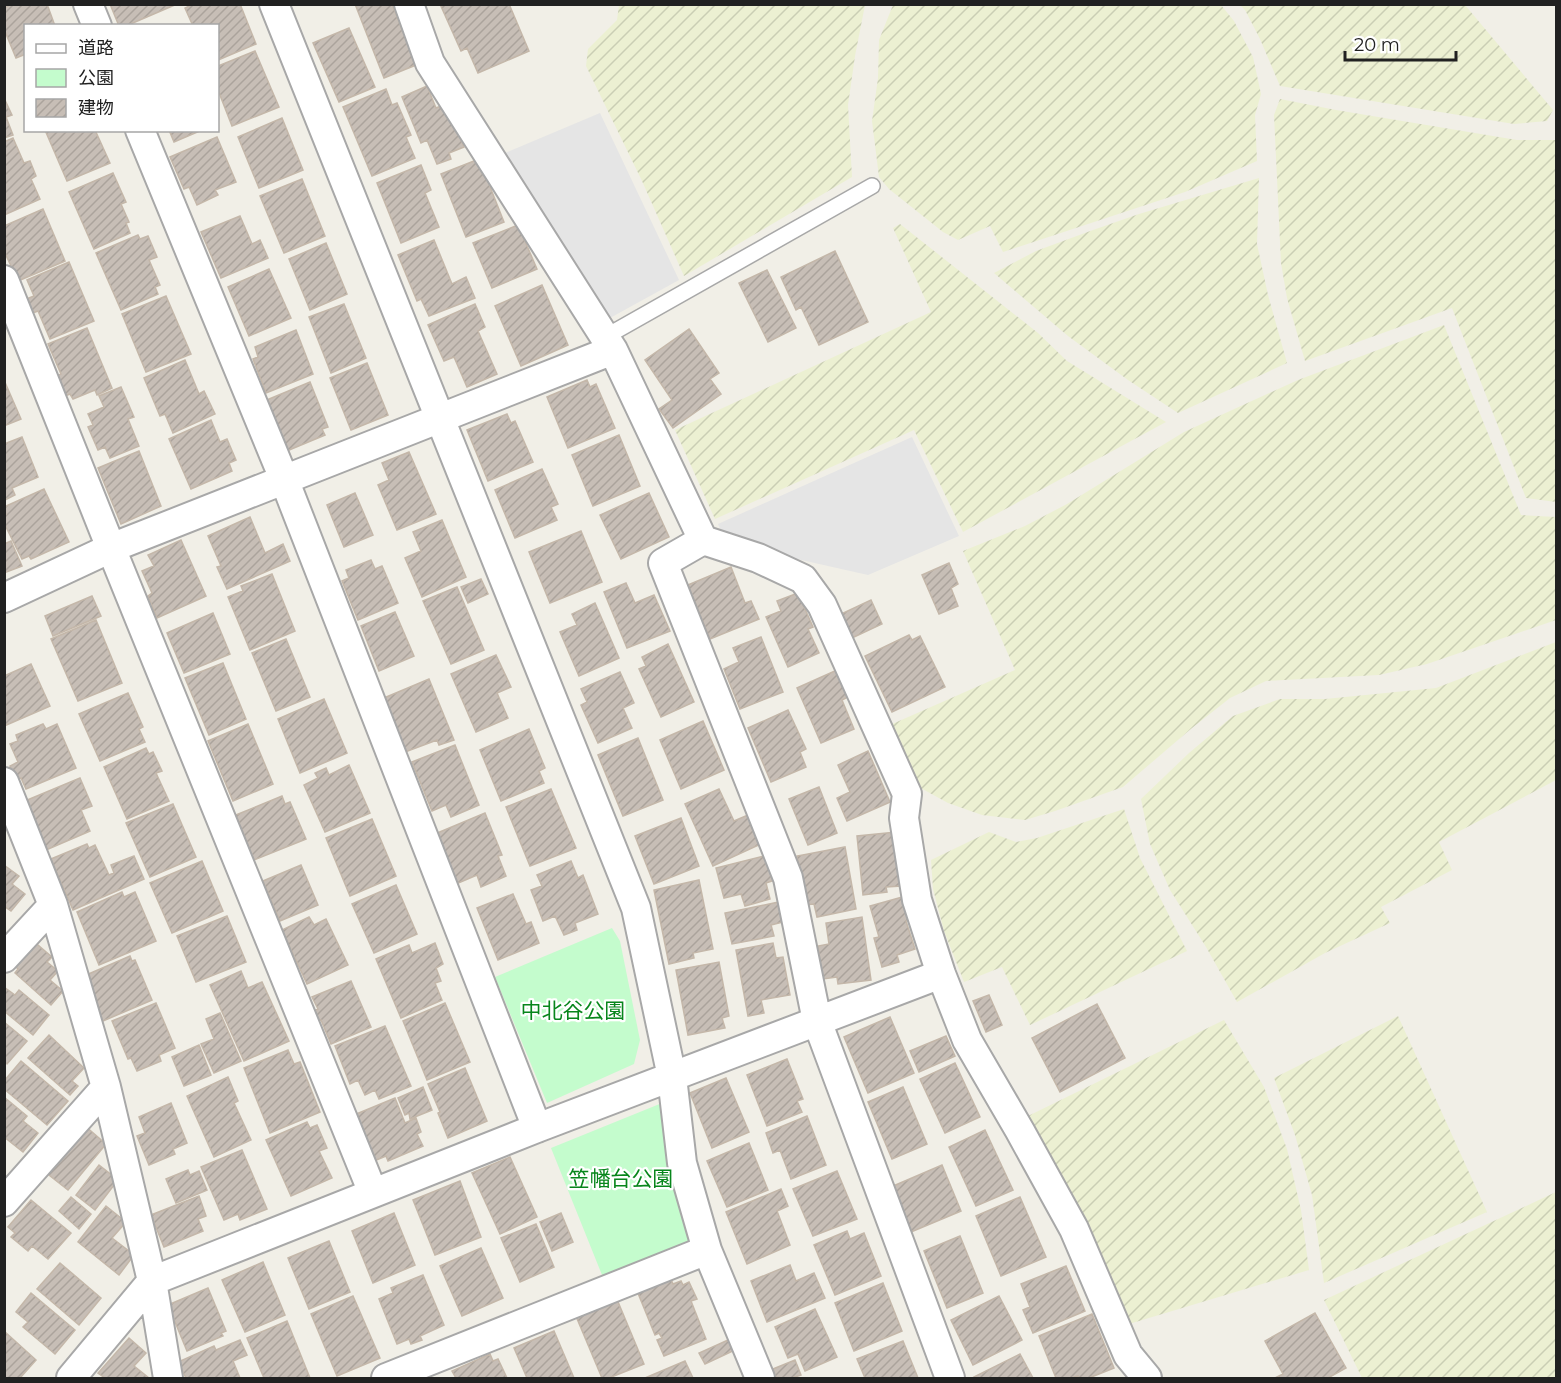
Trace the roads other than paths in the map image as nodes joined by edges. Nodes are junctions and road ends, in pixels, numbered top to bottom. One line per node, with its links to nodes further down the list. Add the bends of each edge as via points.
1 (88, 4): 4 (street)
2 (274, 4): 9 (street)
3 (409, 4): 8 (street, via 430,63)
4 (96, 24)
5 (141, 132): 10 (street)
6 (872, 186): 8 (lane)
7 (4, 280): 12 (street)
8 (609, 344): 9 (street); 11 (street)
9 (439, 419): 10 (street); 19 (street, via 636,908)
10 (284, 479): 12 (street); 21 (street)
11 (703, 540): 17 (street, via 758,558 803,579 822,605 907,794 904,818 917,900); 18 (street, via 663,563 788,878)
12 (111, 548): 13 (street); 22 (street)
13 (4, 598)
14 (4, 782): 15 (street)
15 (53, 905): 16 (street); 20 (street)
16 (4, 958)
17 (941, 974): 18 (street); 31 (street, via 967,1040 1074,1228 1128,1355)
18 (817, 1021): 19 (street); 30 (street)
19 (672, 1077): 21 (street); 24 (street, via 682,1163)
20 (106, 1087): 23 (street); 25 (street)
21 (537, 1128): 22 (street)
22 (373, 1193): 25 (street)
23 (4, 1202)
24 (707, 1250): 28 (street); 29 (street)
25 (152, 1281): 26 (street); 27 (street)
26 (71, 1378)
27 (168, 1378)
28 (386, 1378)
29 (760, 1378)
30 (950, 1378)
31 (1147, 1378)

